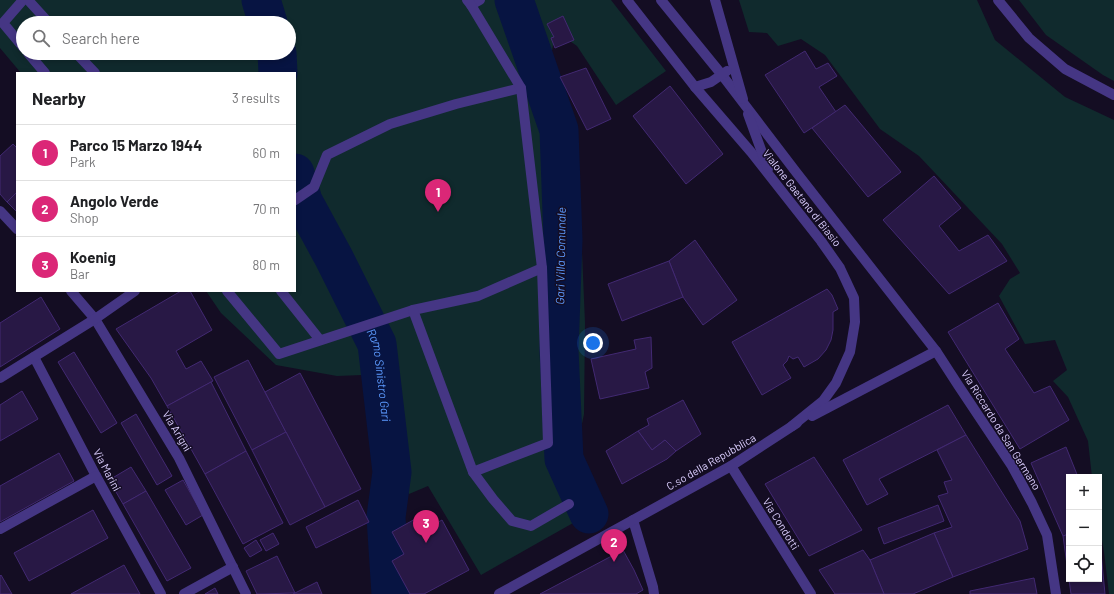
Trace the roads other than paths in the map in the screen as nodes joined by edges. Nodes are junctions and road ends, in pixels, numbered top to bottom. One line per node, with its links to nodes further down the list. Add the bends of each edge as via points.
1 (23, 0): 9 (street, via 3,23)
2 (28, 0): 8 (street)
3 (627, 0): 16 (street, Vialone Gaetano di Biasio)
4 (661, 0): 15 (street, Vialone Gaetano di Biasio)
5 (715, 0): 12 (street)
6 (998, 0): 18 (street, via 1029,38 1065,69)
7 (472, 2): 17 (street)
8 (43, 16)
9 (16, 39)
10 (34, 60): 13 (street)
11 (82, 60): 14 (street)
12 (734, 66): 15 (street); 19 (street)
13 (44, 72)
14 (93, 72)
15 (722, 75): 16 (street); 19 (street, Vialone Gaetano di Biasio)
16 (695, 87): 20 (street, Vialone Gaetano di Biasio)
17 (521, 88): 21 (street, via 390,124 327,156 314,187); 24 (street)
18 (1114, 95)
19 (745, 105): 20 (street); 32 (street, Vialone Gaetano di Biasio)
20 (772, 178): 35 (street, Vialone Gaetano di Biasio, via 840,268 854,298 855,322 850,352 836,383 823,401)
21 (296, 199)
22 (0, 211): 23 (street)
23 (16, 228)
24 (542, 268): 29 (street, via 478,296); 37 (street, via 548,443)
25 (72, 292): 30 (street, Via Arigni)
26 (134, 292): 30 (street)
27 (228, 292): 31 (street, via 279,354)
28 (282, 292): 31 (street)
29 (413, 310): 31 (street); 37 (street)
30 (95, 319): 33 (street); 42 (street, Via Arigni, via 179,458)
31 (320, 340)
32 (936, 351): 35 (street, C.so della Repubblica); 49 (street, Via Riccardo da San Germano, via 1012,466 1032,502 1047,535)
33 (34, 357): 34 (street); 38 (street, Via Marini)
34 (0, 378)
35 (792, 426): 36 (street, C.so della Repubblica)
36 (730, 466): 40 (street, C.so della Repubblica); 48 (street, Via Condotti)
37 (473, 472): 39 (street, via 512,521 531,526)
38 (96, 476): 41 (street); 43 (street, Via Marini)
39 (569, 504)
40 (633, 520): 46 (street, C.so della Repubblica); 47 (street)
41 (0, 529)
42 (233, 567): 44 (street); 45 (street, Via Arigni)
43 (161, 594)
44 (184, 594)
45 (246, 594)
46 (499, 594)
47 (654, 594)
48 (811, 594)
49 (1056, 594)

